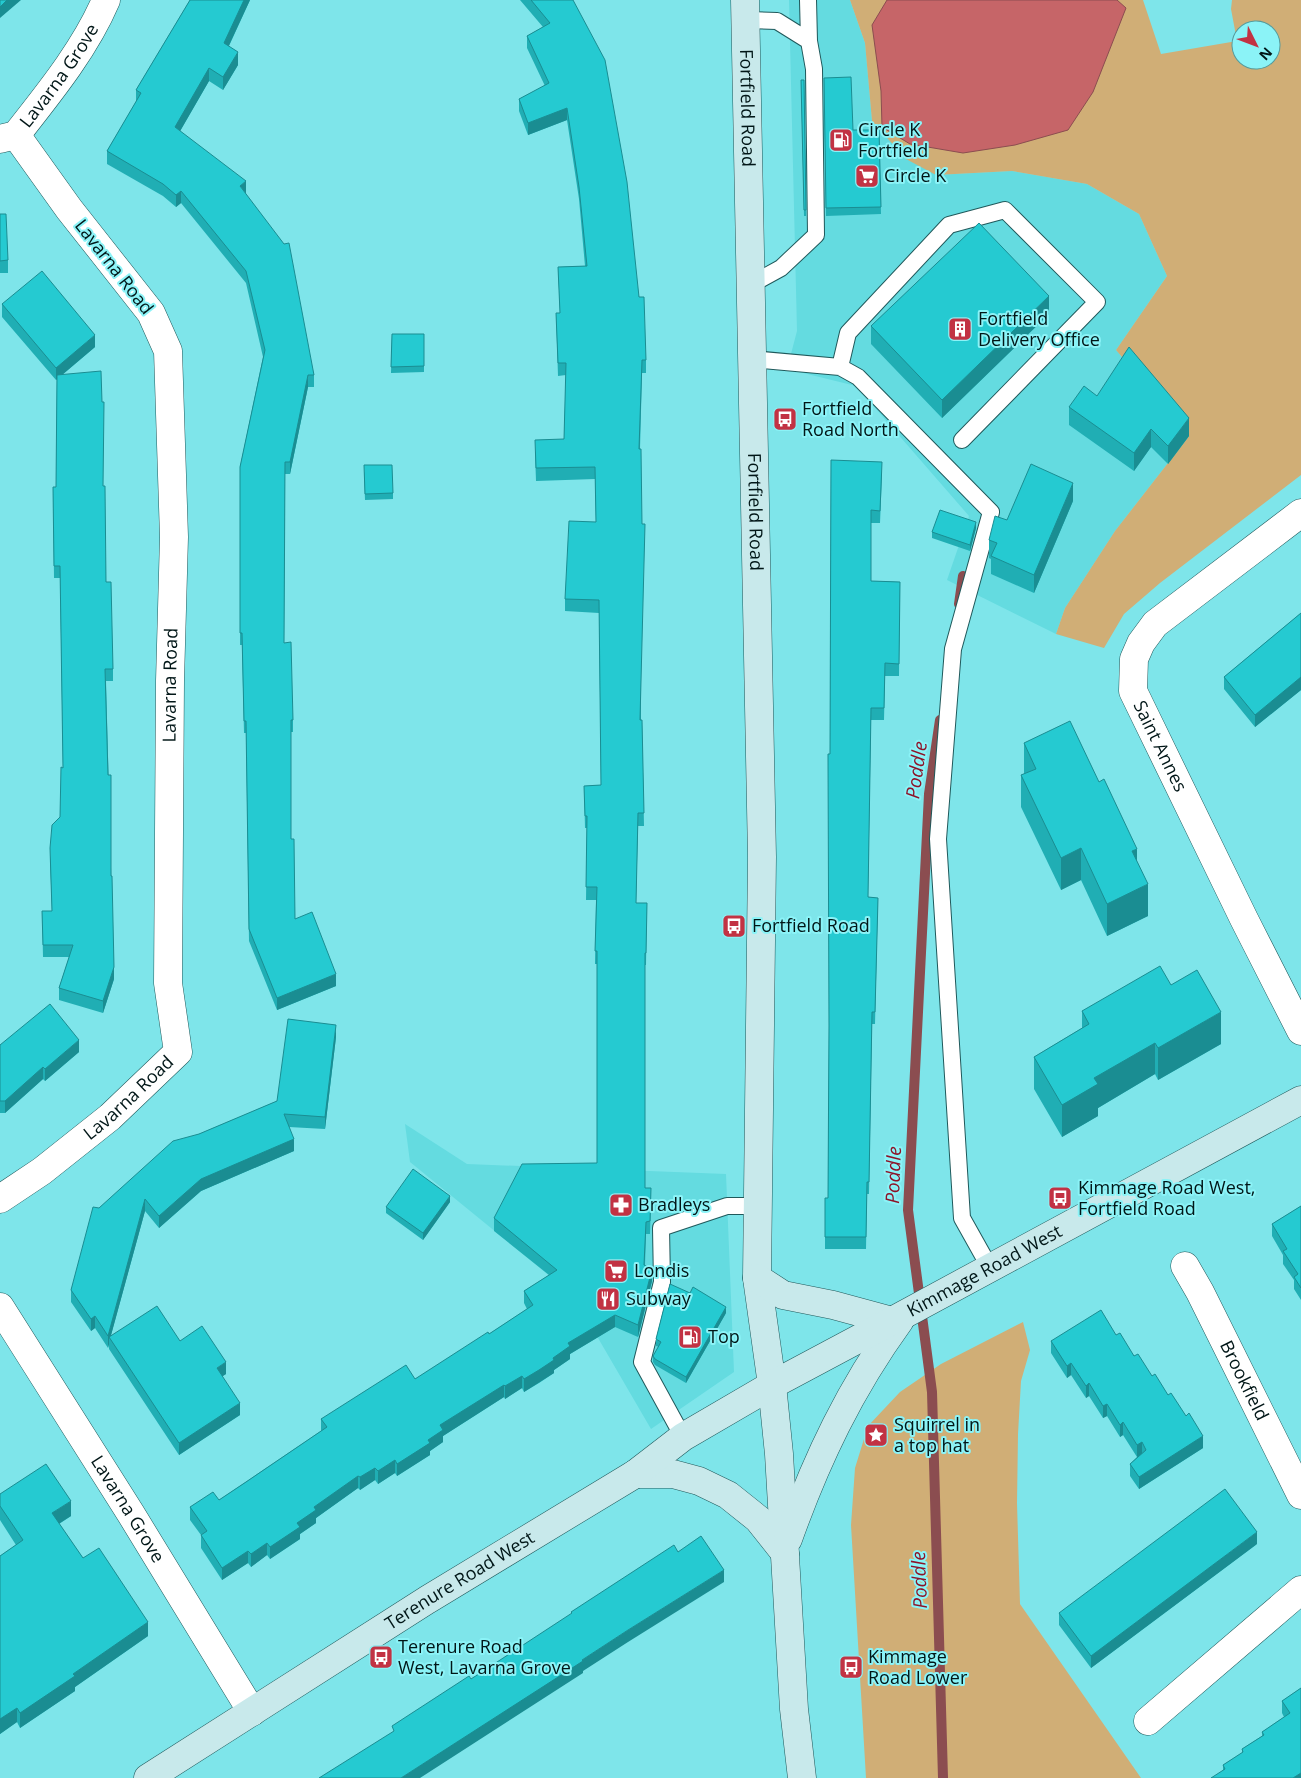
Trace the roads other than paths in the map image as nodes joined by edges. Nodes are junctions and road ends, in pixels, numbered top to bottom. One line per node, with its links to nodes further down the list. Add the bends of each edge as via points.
1 (106, 0): 5 (street, Lavarna Grove, via 91,30 53,87)
2 (808, 0): 4 (lane)
3 (746, 10): 4 (lane, via 777,21); 6 (main road, Fortfield Road)
4 (809, 41): 6 (lane, via 814,69 816,235 781,268)
5 (8, 137): 13 (street, Lavarna Road, via 152,313 168,351 174,537 168,983 178,1052 110,1117 42,1171)
6 (750, 285): 7 (main road, Fortfield Road)
7 (752, 359): 8 (lane); 14 (main road, Fortfield Road, via 762,857)
8 (840, 367): 9 (lane, via 848,333 949,225 1005,210 1097,302); 16 (lane, via 858,377 991,512 953,649 938,839 962,1218)
9 (962, 440)
10 (1301, 513): 11 (street, Saint Annes, via 1155,624 1134,659 1133,692)
11 (1301, 1031)
12 (1301, 1100): 16 (main road, Kimmage Road West)
13 (0, 1199)
14 (757, 1206): 17 (main road, Fortfield Road); 21 (lane, via 727,1206 661,1228 662,1282 642,1362)
15 (1185, 1266): 23 (street, Brookfield)
16 (990, 1268): 19 (main road, Kimmage Road West)
17 (757, 1278): 19 (main road, via 783,1295); 20 (main road, Fortfield Road)
18 (0, 1307): 26 (street, Lavarna Grove)
19 (898, 1318): 20 (main road, Kimmage Road West); 24 (main road, via 835,1425 804,1494)
20 (772, 1385): 21 (main road, Terenure Road West); 24 (main road)
21 (683, 1437): 22 (main road, Terenure Road West)
22 (635, 1474): 24 (main road, via 673,1474 699,1481 728,1495 758,1519); 26 (main road, Terenure Road West, via 427,1600)
23 (1301, 1495)
24 (785, 1551): 29 (main road, via 794,1710)
25 (1301, 1590): 27 (street)
26 (252, 1712): 28 (main road, Terenure Road West)
27 (1148, 1721)
28 (148, 1778)
29 (802, 1778)

